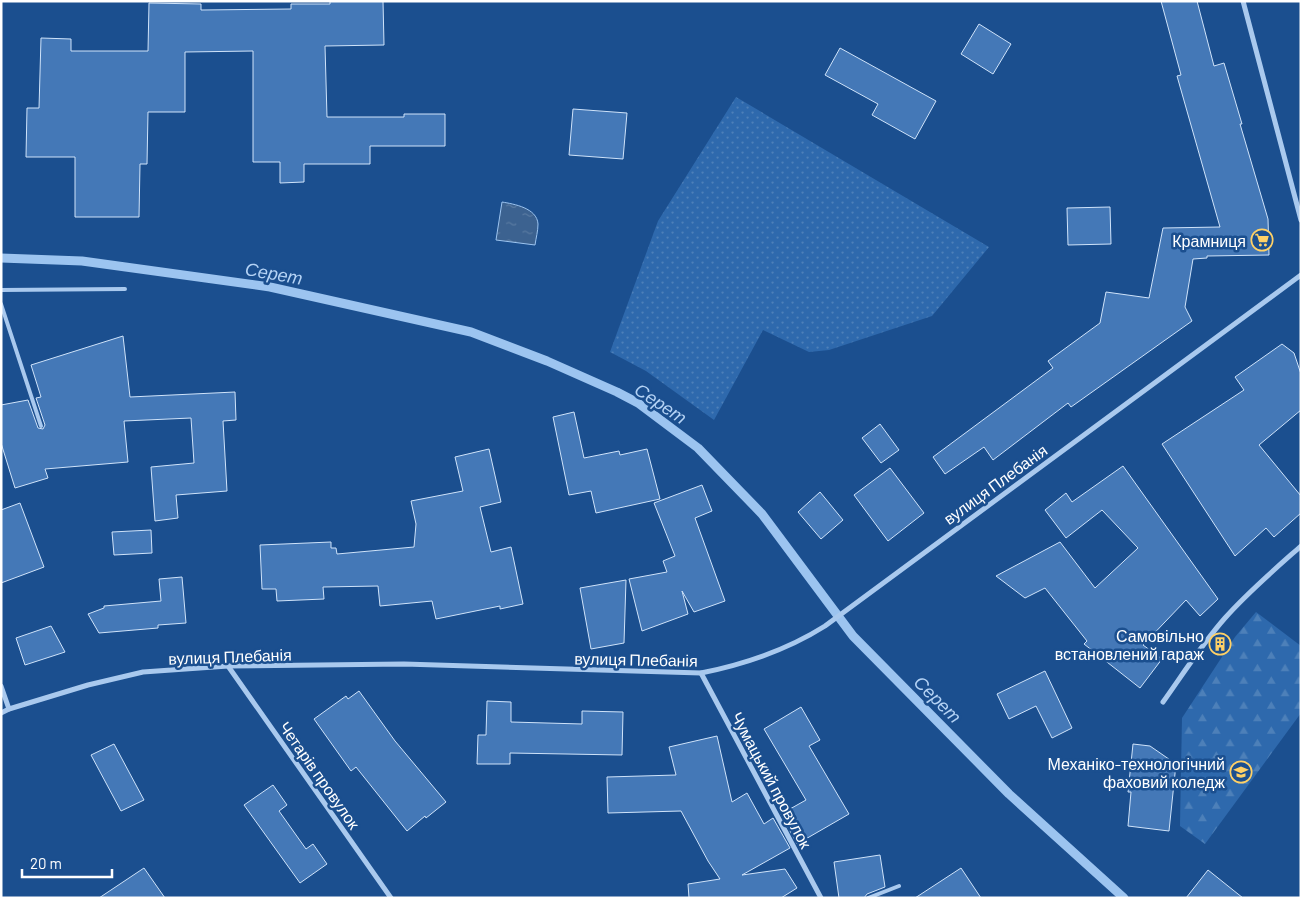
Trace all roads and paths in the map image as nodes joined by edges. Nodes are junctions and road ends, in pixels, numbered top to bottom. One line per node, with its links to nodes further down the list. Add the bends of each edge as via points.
1 (1243, 1): 2 (street)
2 (1301, 220)
3 (1301, 275): 10 (street, вулиця Плебанія, via 825,626 765,656)
4 (125, 289): 5 (lane)
5 (1, 290)
6 (1, 304): 7 (lane)
7 (42, 426)
8 (1301, 546): 12 (street, via 1226,617)
9 (228, 666): 10 (street, вулиця Плебанія, via 404,664); 13 (street, вулиця Плебанія, via 143,672 88,684); 16 (street, Четарів провулок)
10 (702, 674): 17 (street, Чумацький провулок)
11 (1, 686): 13 (street)
12 (1163, 702)
13 (9, 709): 14 (street, вулиця Плебанія)
14 (1, 713)
15 (899, 886): 18 (lane)
16 (391, 898)
17 (821, 898)
18 (868, 898)

